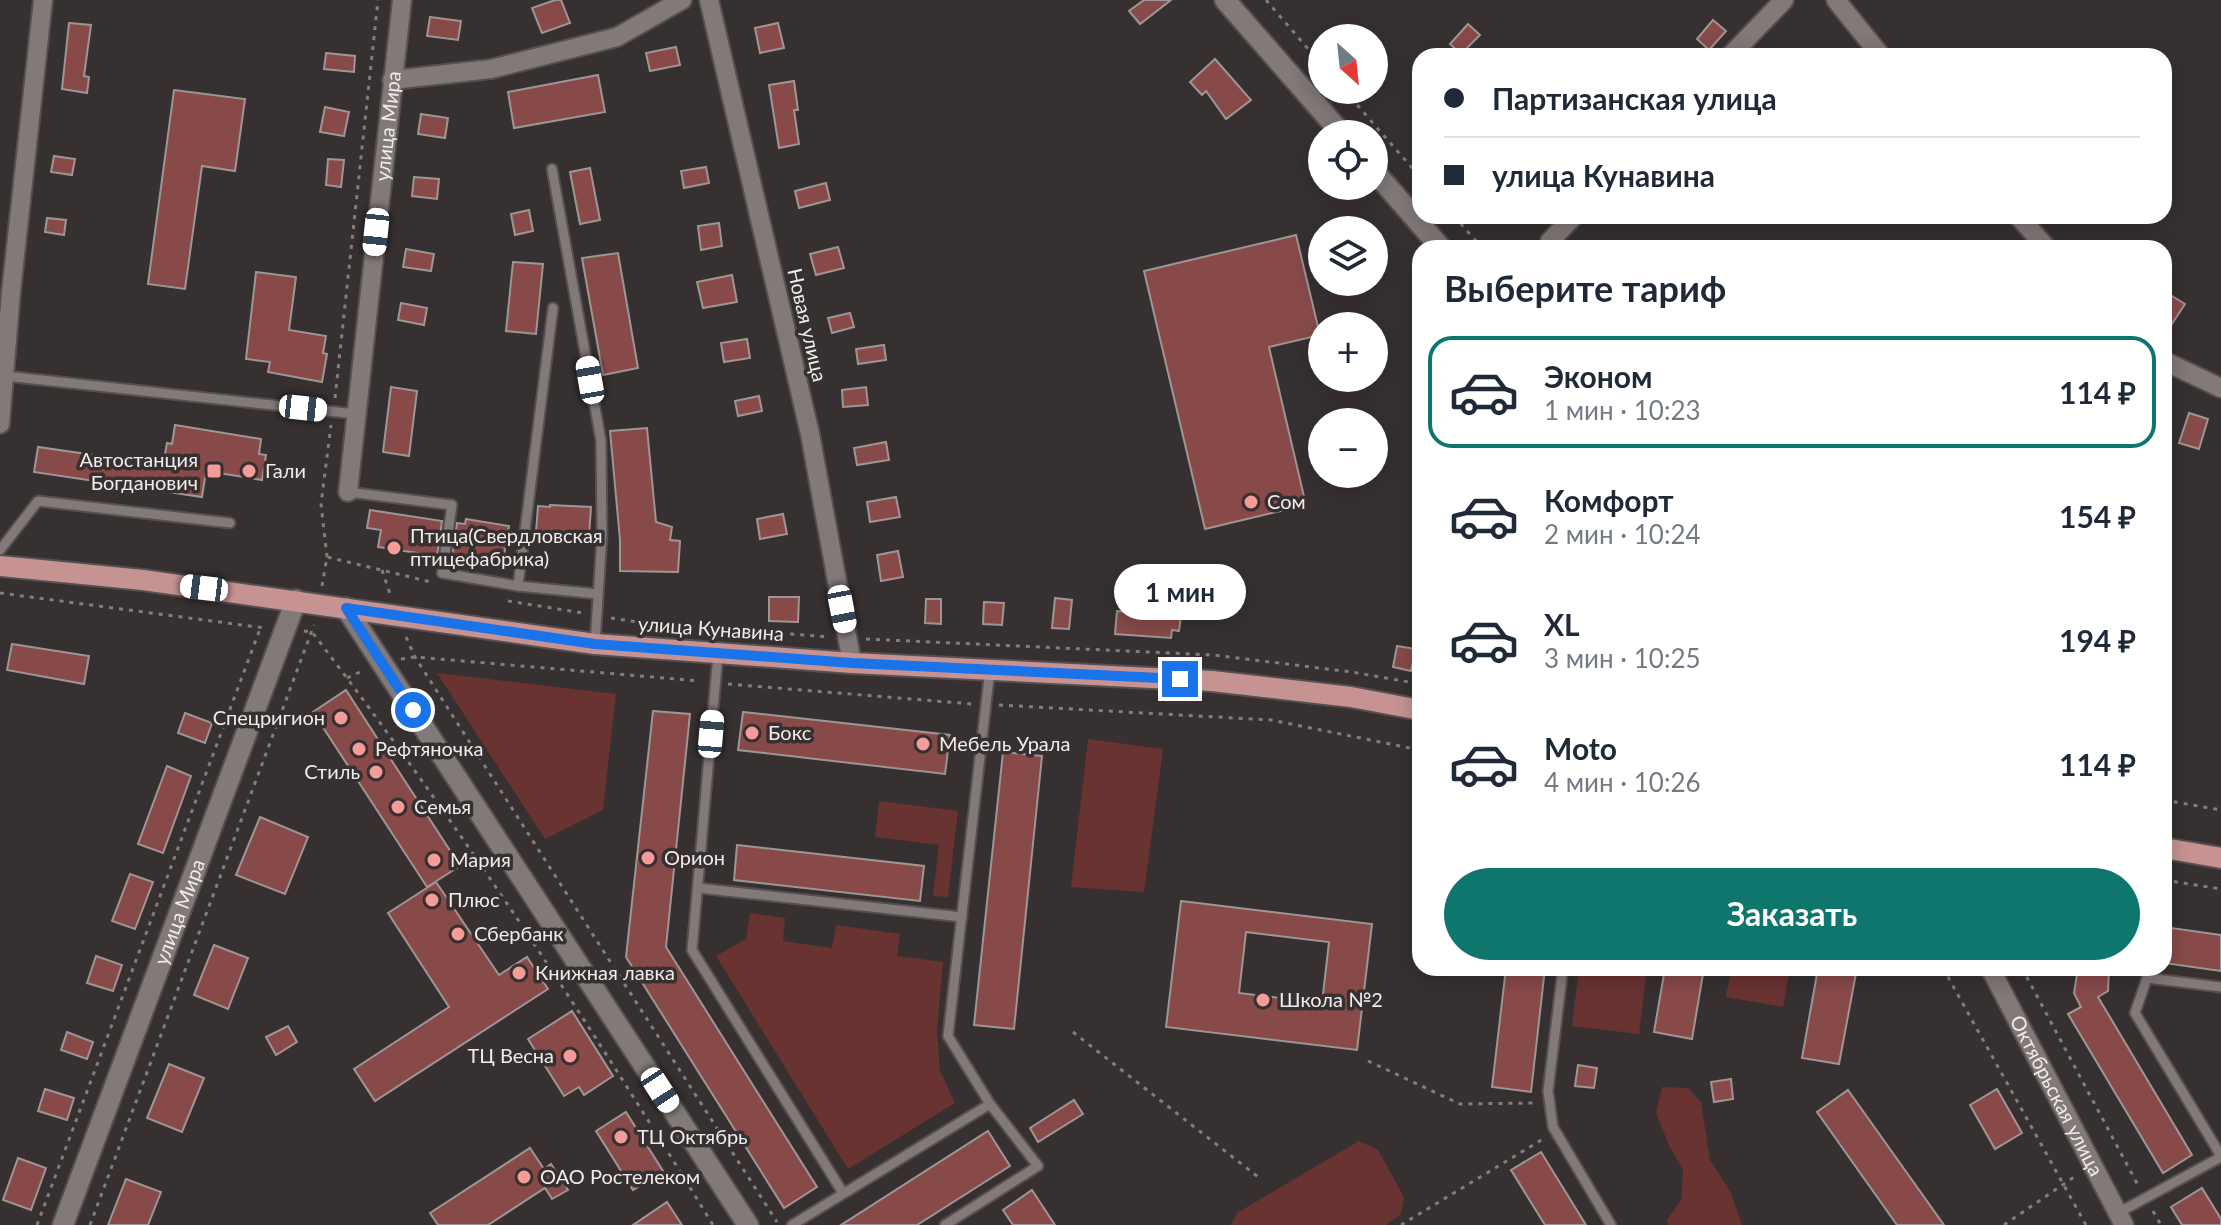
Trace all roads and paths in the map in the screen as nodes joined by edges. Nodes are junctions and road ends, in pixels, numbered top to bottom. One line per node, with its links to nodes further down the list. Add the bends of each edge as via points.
1 (43, 0): 28 (street)
2 (378, 0): 33 (path)
3 (402, 0): 13 (street, улица Мира)
4 (682, 0): 13 (street, via 617,37 491,69)
5 (709, 0): 55 (street, Новая улица, via 810,434)
6 (1225, 0): 15 (main road)
7 (1266, 0): 12 (path)
8 (1784, 0): 10 (street)
9 (1836, 0): 11 (street)
10 (1738, 48)
11 (1875, 48)
12 (1308, 49)
13 (392, 80): 34 (street, улица Мира)
14 (1356, 104): 16 (path)
15 (1330, 120)
16 (1412, 168)
17 (552, 169): 44 (lane, via 601,441)
18 (1388, 187): 19 (main road)
19 (1412, 215)
20 (1420, 224): 24 (main road)
21 (1461, 224): 25 (path)
22 (1566, 224): 26 (street)
23 (2025, 224): 27 (street)
24 (1434, 240)
25 (1475, 240)
26 (1551, 240)
27 (2040, 240)
28 (6, 292): 31 (street)
29 (553, 308): 42 (lane)
30 (2172, 365): 32 (street)
31 (5, 376): 33 (lane); 35 (street)
32 (2221, 388)
33 (333, 411): 34 (lane); 39 (path, via 321,504)
34 (356, 414): 36 (street, улица Мира)
35 (0, 424)
36 (348, 492): 42 (lane, via 452,505 442,573)
37 (230, 523): 38 (lane, via 38,501)
38 (0, 550)
39 (327, 557)
40 (0, 566): 45 (main road, улица Кунавина)
41 (382, 570): 47 (path)
42 (518, 586): 44 (lane)
43 (0, 593): 48 (path)
44 (598, 594): 51 (lane)
45 (296, 600): 46 (main road, улица Кунавина); 49 (main road, улица Мира)
46 (346, 608): 47 (main road, улица Кунавина); 54 (main road)
47 (398, 616): 51 (main road, улица Кунавина); 53 (path)
48 (261, 628): 49 (path); 88 (path)
49 (286, 628): 50 (path); 89 (main road, улица Мира)
50 (312, 632): 57 (path); 90 (path)
51 (595, 644): 52 (main road, улица Кунавина)
52 (718, 654): 55 (main road, улица Кунавина); 58 (lane)
53 (415, 657): 54 (path); 58 (path); 92 (path)
54 (381, 662): 57 (path); 87 (main road)
55 (852, 663): 56 (main road, улица Кунавина)
56 (990, 669): 59 (lane); 60 (main road, улица Кунавина, via 1273,686)
57 (347, 678): 91 (path, via 512,910)
58 (715, 683): 59 (path); 67 (lane)
59 (986, 705): 61 (path, via 1271,720); 69 (lane)
60 (1412, 709)
61 (1412, 748)
62 (2172, 801): 63 (path)
63 (2221, 810)
64 (2172, 849): 65 (main road)
65 (2221, 858)
66 (2172, 881): 68 (path)
67 (698, 888): 69 (lane); 84 (lane, via 692,950)
68 (2221, 889)
69 (962, 917): 78 (lane, via 948,1036)
70 (1562, 976): 96 (lane, via 1548,1091 1553,1127)
71 (1947, 976): 83 (path)
72 (1994, 976): 81 (street, Октябрьская улица)
73 (2026, 976): 85 (path)
74 (2221, 987): 80 (lane, via 2147,978 2135,1013)
75 (1073, 1032): 82 (path)
76 (1368, 1061): 77 (path, via 1460,1104)
77 (1539, 1103)
78 (990, 1104): 84 (lane); 94 (lane, via 1038,1166)
79 (1546, 1137): 95 (path)
80 (2221, 1156): 85 (lane)
81 (2093, 1165): 83 (path); 86 (street, Октябрьская улица)
82 (1262, 1180)
83 (2063, 1184): 97 (path); 98 (path)
84 (843, 1193): 93 (lane)
85 (2145, 1198): 86 (lane); 99 (path)
86 (2121, 1219)
87 (741, 1223)
88 (37, 1225)
89 (63, 1225)
90 (90, 1225)
91 (713, 1225)
92 (779, 1225)
93 (792, 1225)
94 (945, 1225)
95 (1401, 1225)
96 (1611, 1225)
97 (2004, 1225)
98 (2086, 1225)
99 (2161, 1225)

